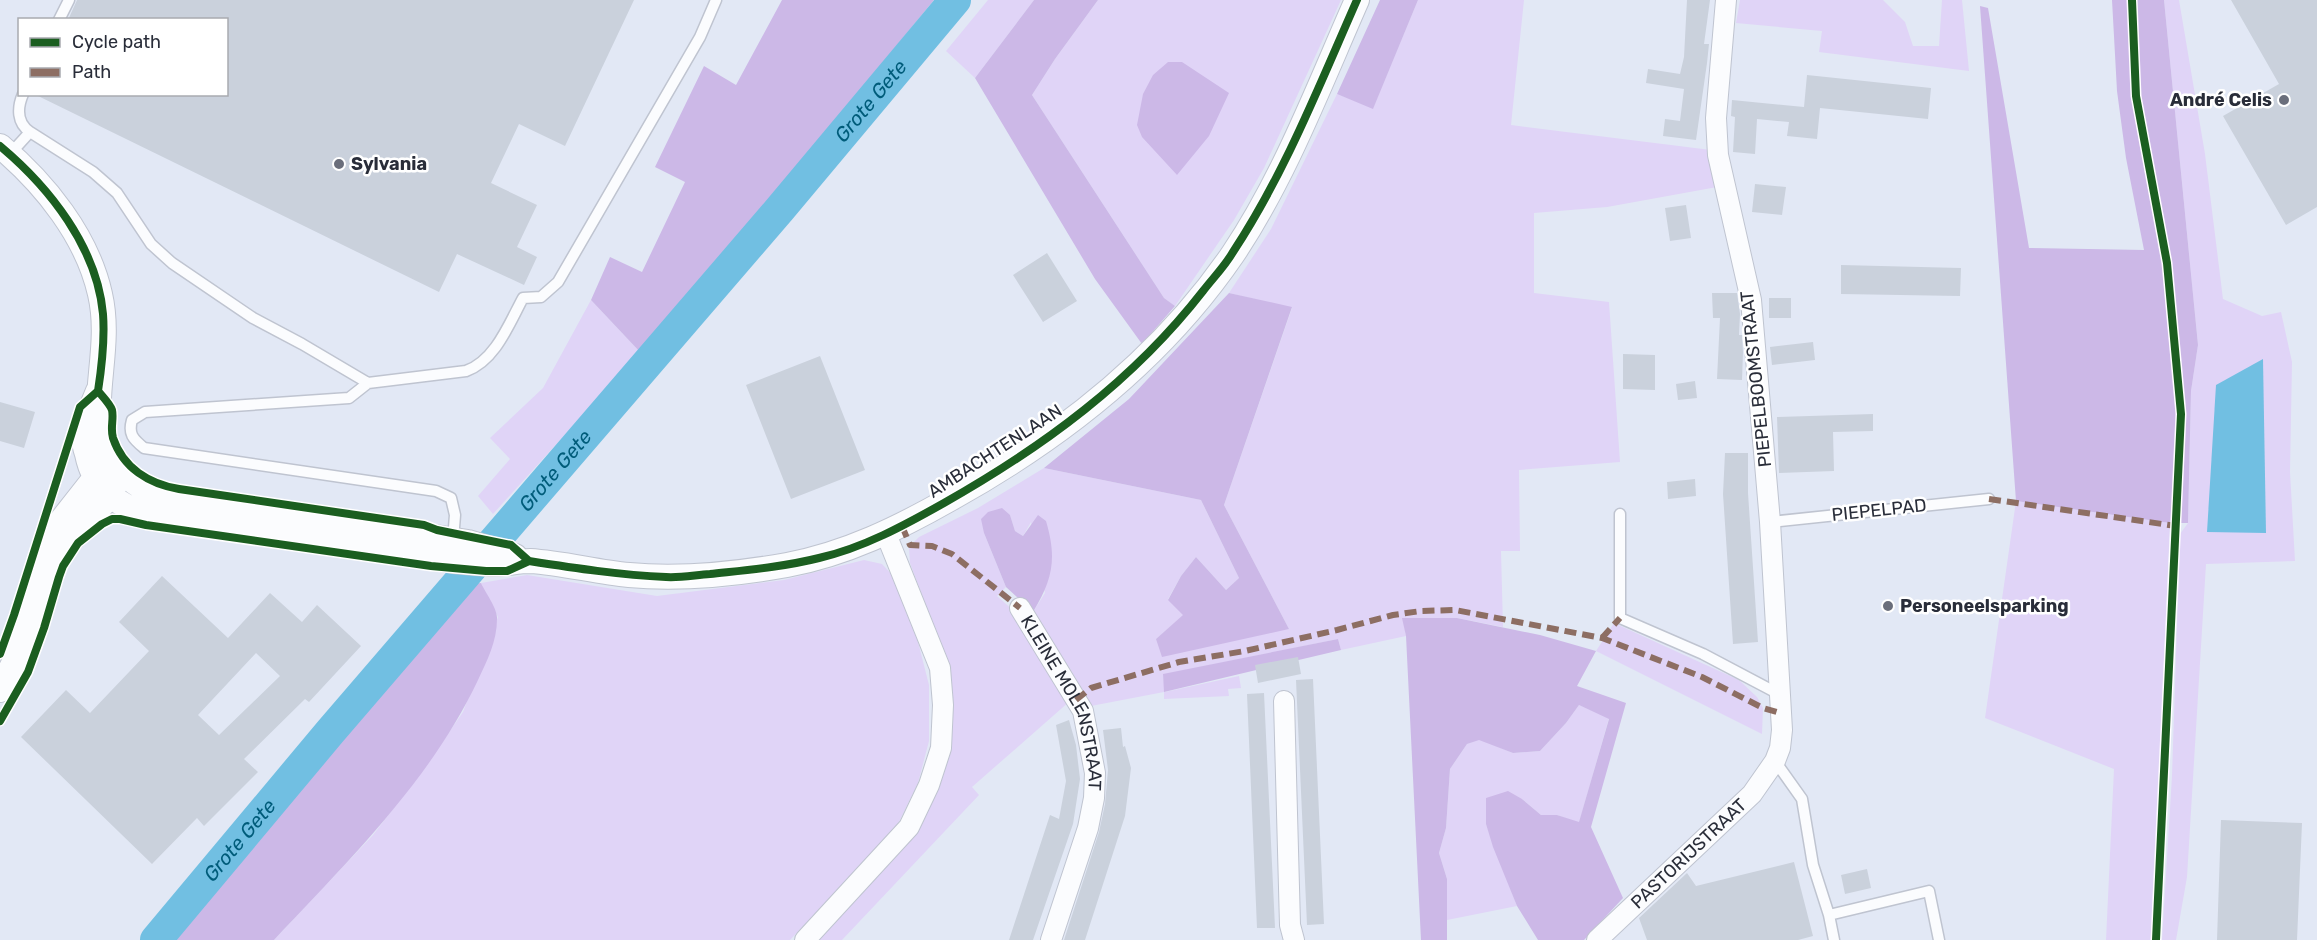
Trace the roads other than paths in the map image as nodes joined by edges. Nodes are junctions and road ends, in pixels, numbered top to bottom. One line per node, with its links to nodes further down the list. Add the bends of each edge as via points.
1 (69, 0): 5 (lane)
2 (716, 0): 9 (lane, via 700,37 558,282 541,297 523,298 497,346 477,367)
3 (1357, 0): 16 (street, AMBACHTENLAAN, via 1263,205 1232,255 1190,308 1141,362 1036,447)
4 (1726, 0): 15 (street, PIEPELBOOMSTRAAT, via 1716,118 1718,155 1751,300)
5 (60, 18)
6 (22, 96): 7 (lane, via 19,116)
7 (30, 132): 8 (lane); 9 (lane, via 93,172 117,193 152,244 172,263 253,318)
8 (5, 150): 10 (street, via 37,181 63,216 95,276 104,335)
9 (368, 383): 17 (lane, via 350,398 145,412 132,420 129,430 133,440 144,448 436,491 451,498)
10 (98, 391): 11 (street, via 103,441); 12 (street, via 83,438)
11 (121, 473): 12 (street); 17 (street, AMBACHTENLAAN, via 153,494)
12 (102, 488): 17 (street, AMBACHTENLAAN, via 132,510 149,514); 19 (street, via 40,584 14,662)
13 (1989, 499): 15 (lane, PIEPELPAD)
14 (1620, 514): 20 (lane, via 1620,618 1703,654)
15 (1770, 522): 20 (street, PIEPELBOOMSTRAAT)
16 (886, 534): 17 (street, AMBACHTENLAAN, via 822,558 670,577 499,558); 24 (street, via 940,668 941,748 909,827)
17 (458, 548)
18 (1020, 608): 25 (street, KLEINE MOLENSTRAAT, via 1083,711 1095,773 1088,828)
19 (0, 690)
20 (1779, 694): 22 (street, PIEPELBOOMSTRAAT, via 1782,730)
21 (1284, 701): 26 (street, via 1290,925)
22 (1775, 761): 23 (lane, via 1802,799 1813,865); 27 (street, PASTORIJSTRAAT, via 1752,795)
23 (1829, 915): 28 (lane); 29 (lane, via 1929,891)
24 (805, 940)
25 (1050, 940)
26 (1294, 940)
27 (1596, 940)
28 (1834, 940)
29 (1940, 940)

